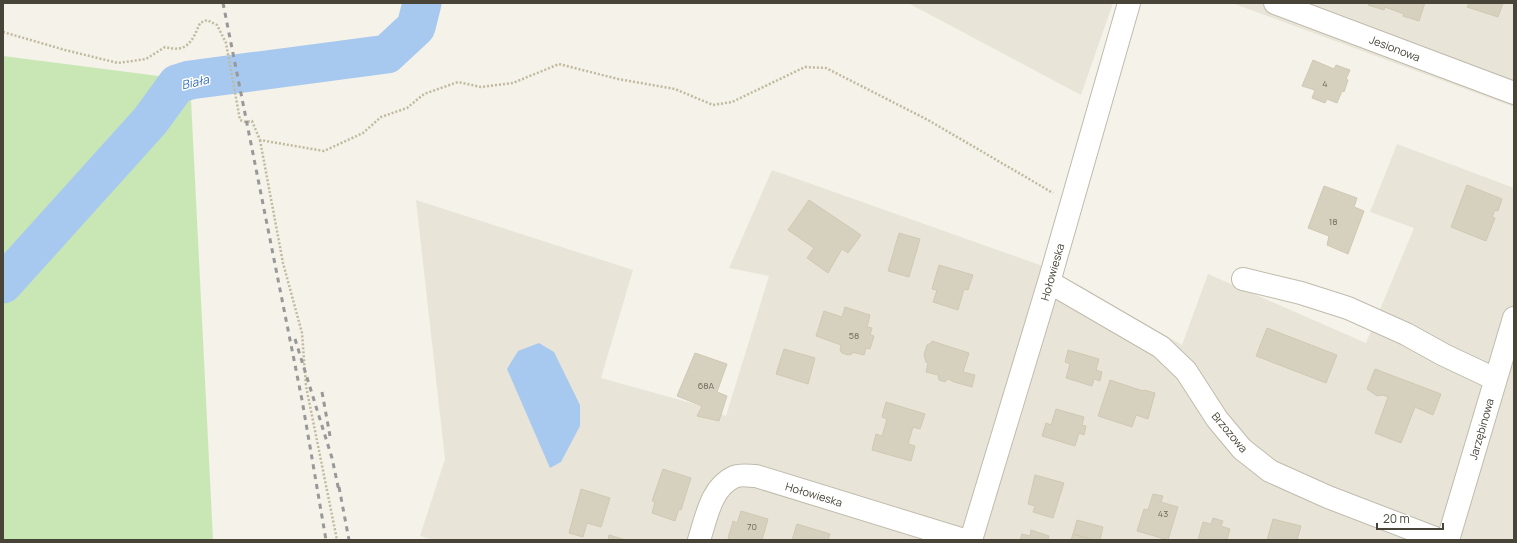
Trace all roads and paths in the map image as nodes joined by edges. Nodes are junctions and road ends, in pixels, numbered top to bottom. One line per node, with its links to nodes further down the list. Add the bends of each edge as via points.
1 (1129, 3): 6 (street, Hołowieska)
2 (1275, 3): 4 (street, Jesionowa)
3 (3, 32): 5 (path, via 118,63 146,59 164,47 175,50 188,46 200,23 207,20 217,26 226,43 240,120 252,120)
4 (1514, 93)
5 (260, 140): 6 (path, via 324,151 363,133 381,117 407,108 424,94 458,82 481,87 513,83 559,64 675,90 713,105 732,102 805,67 826,68 928,120); 11 (path, via 283,263 302,333 306,386)
6 (1072, 204): 8 (street, Hołowieska)
7 (1243, 279): 10 (street, via 1348,308 1406,334 1444,355)
8 (1049, 282): 14 (street, Hołowieska); 15 (street, Brzozowa, via 1161,347 1186,371 1217,419 1242,449 1270,471 1328,497)
9 (1514, 318): 10 (street, Jarzębinowa)
10 (1503, 371): 16 (street, Jarzębinowa)
11 (337, 540)
12 (699, 540): 13 (street, Hołowieska, via 711,502 722,485 735,476 756,476)
13 (964, 540)
14 (971, 540)
15 (1440, 540)
16 (1448, 540)

